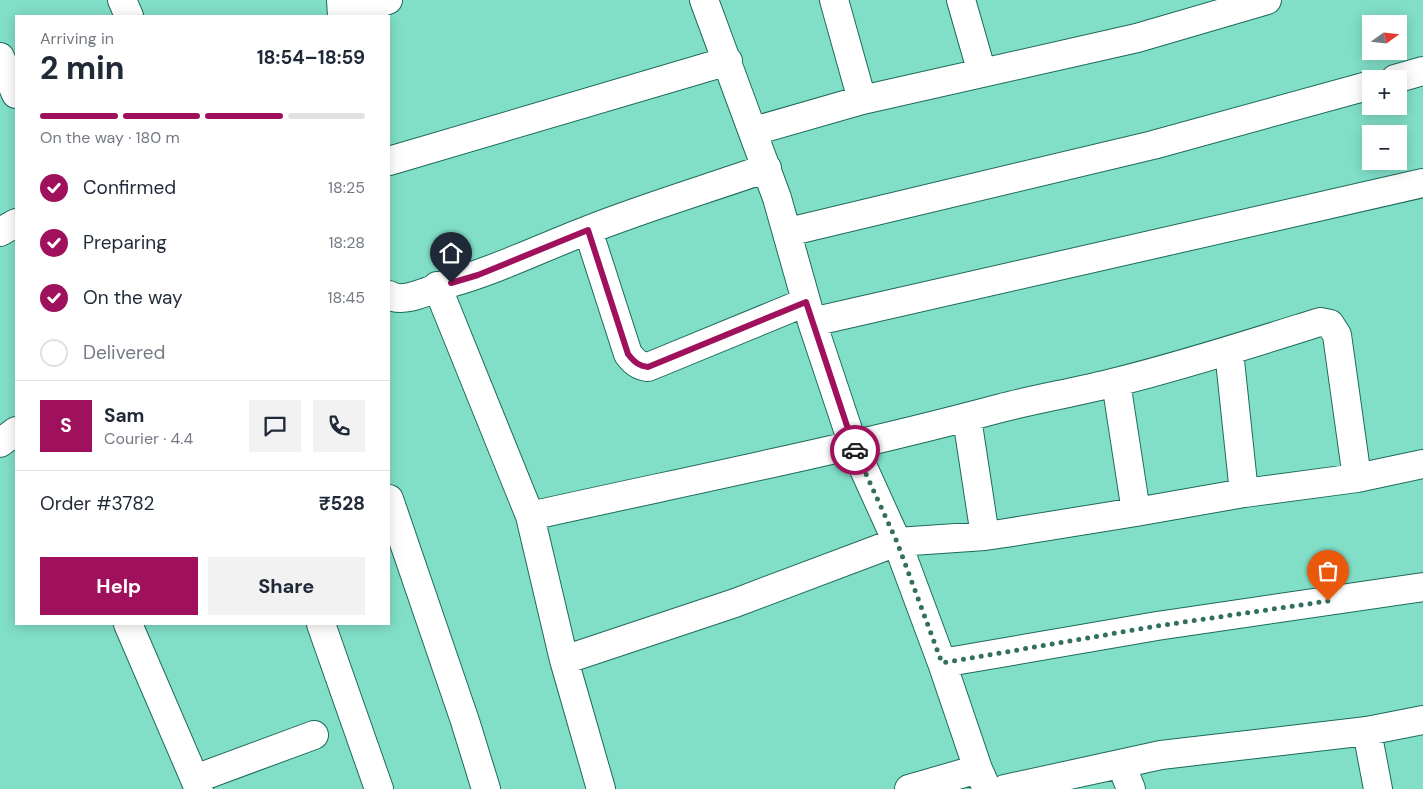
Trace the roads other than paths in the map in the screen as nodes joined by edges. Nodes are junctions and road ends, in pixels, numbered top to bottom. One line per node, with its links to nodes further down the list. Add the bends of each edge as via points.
1 (122, 0): 9 (street)
2 (341, 0): 10 (street)
3 (388, 0): 11 (street)
4 (704, 0): 13 (street)
5 (834, 0): 20 (street)
6 (961, 0): 15 (street)
7 (1267, 0): 8 (street)
8 (1205, 9): 15 (street, via 1137,38)
9 (128, 15)
10 (343, 15)
11 (346, 15)
12 (0, 57): 18 (street)
13 (728, 61): 22 (street); 23 (street)
14 (1423, 71): 16 (street)
15 (982, 73): 20 (street)
16 (1407, 76)
17 (1362, 87): 29 (street, via 1153,145)
18 (15, 92)
19 (15, 95): 21 (street)
20 (862, 100): 22 (street)
21 (0, 103)
22 (754, 131): 24 (street)
23 (390, 161)
24 (767, 168): 27 (street); 29 (street)
25 (1423, 183): 32 (street)
26 (15, 224): 28 (street)
27 (588, 230): 30 (street, via 478,275); 32 (street, via 628,354 640,366 648,367)
28 (0, 232)
29 (788, 232): 32 (street)
30 (437, 286): 31 (street, via 404,299); 44 (street)
31 (390, 296)
32 (809, 312): 38 (street)
33 (1229, 351): 34 (street); 40 (street, via 1320,322 1330,324 1337,335); 41 (street)
34 (1116, 382): 35 (street); 43 (street)
35 (967, 418): 38 (street); 45 (street)
36 (15, 432): 37 (street)
37 (0, 443)
38 (853, 445): 44 (street); 46 (street)
39 (1423, 464): 40 (street)
40 (1357, 478): 41 (street)
41 (1244, 493): 43 (street)
42 (390, 502): 60 (street)
43 (1136, 512): 45 (street)
44 (530, 516): 50 (street)
45 (985, 536): 46 (street)
46 (897, 542): 50 (street, via 735,603); 51 (street)
47 (1423, 587): 51 (street, via 1157,626)
48 (128, 625): 58 (street)
49 (321, 625): 59 (street)
50 (564, 660): 61 (street)
51 (942, 663): 56 (street)
52 (1423, 720): 53 (street)
53 (1367, 731): 55 (street, via 1161,755); 65 (street)
54 (314, 735): 58 (street)
55 (1121, 764): 63 (street); 64 (street)
56 (982, 779): 57 (street)
57 (948, 783): 62 (street)
58 (197, 784)
59 (379, 789)
60 (486, 789)
61 (601, 789)
62 (909, 789)
63 (1005, 789)
64 (1131, 789)
65 (1378, 789)

